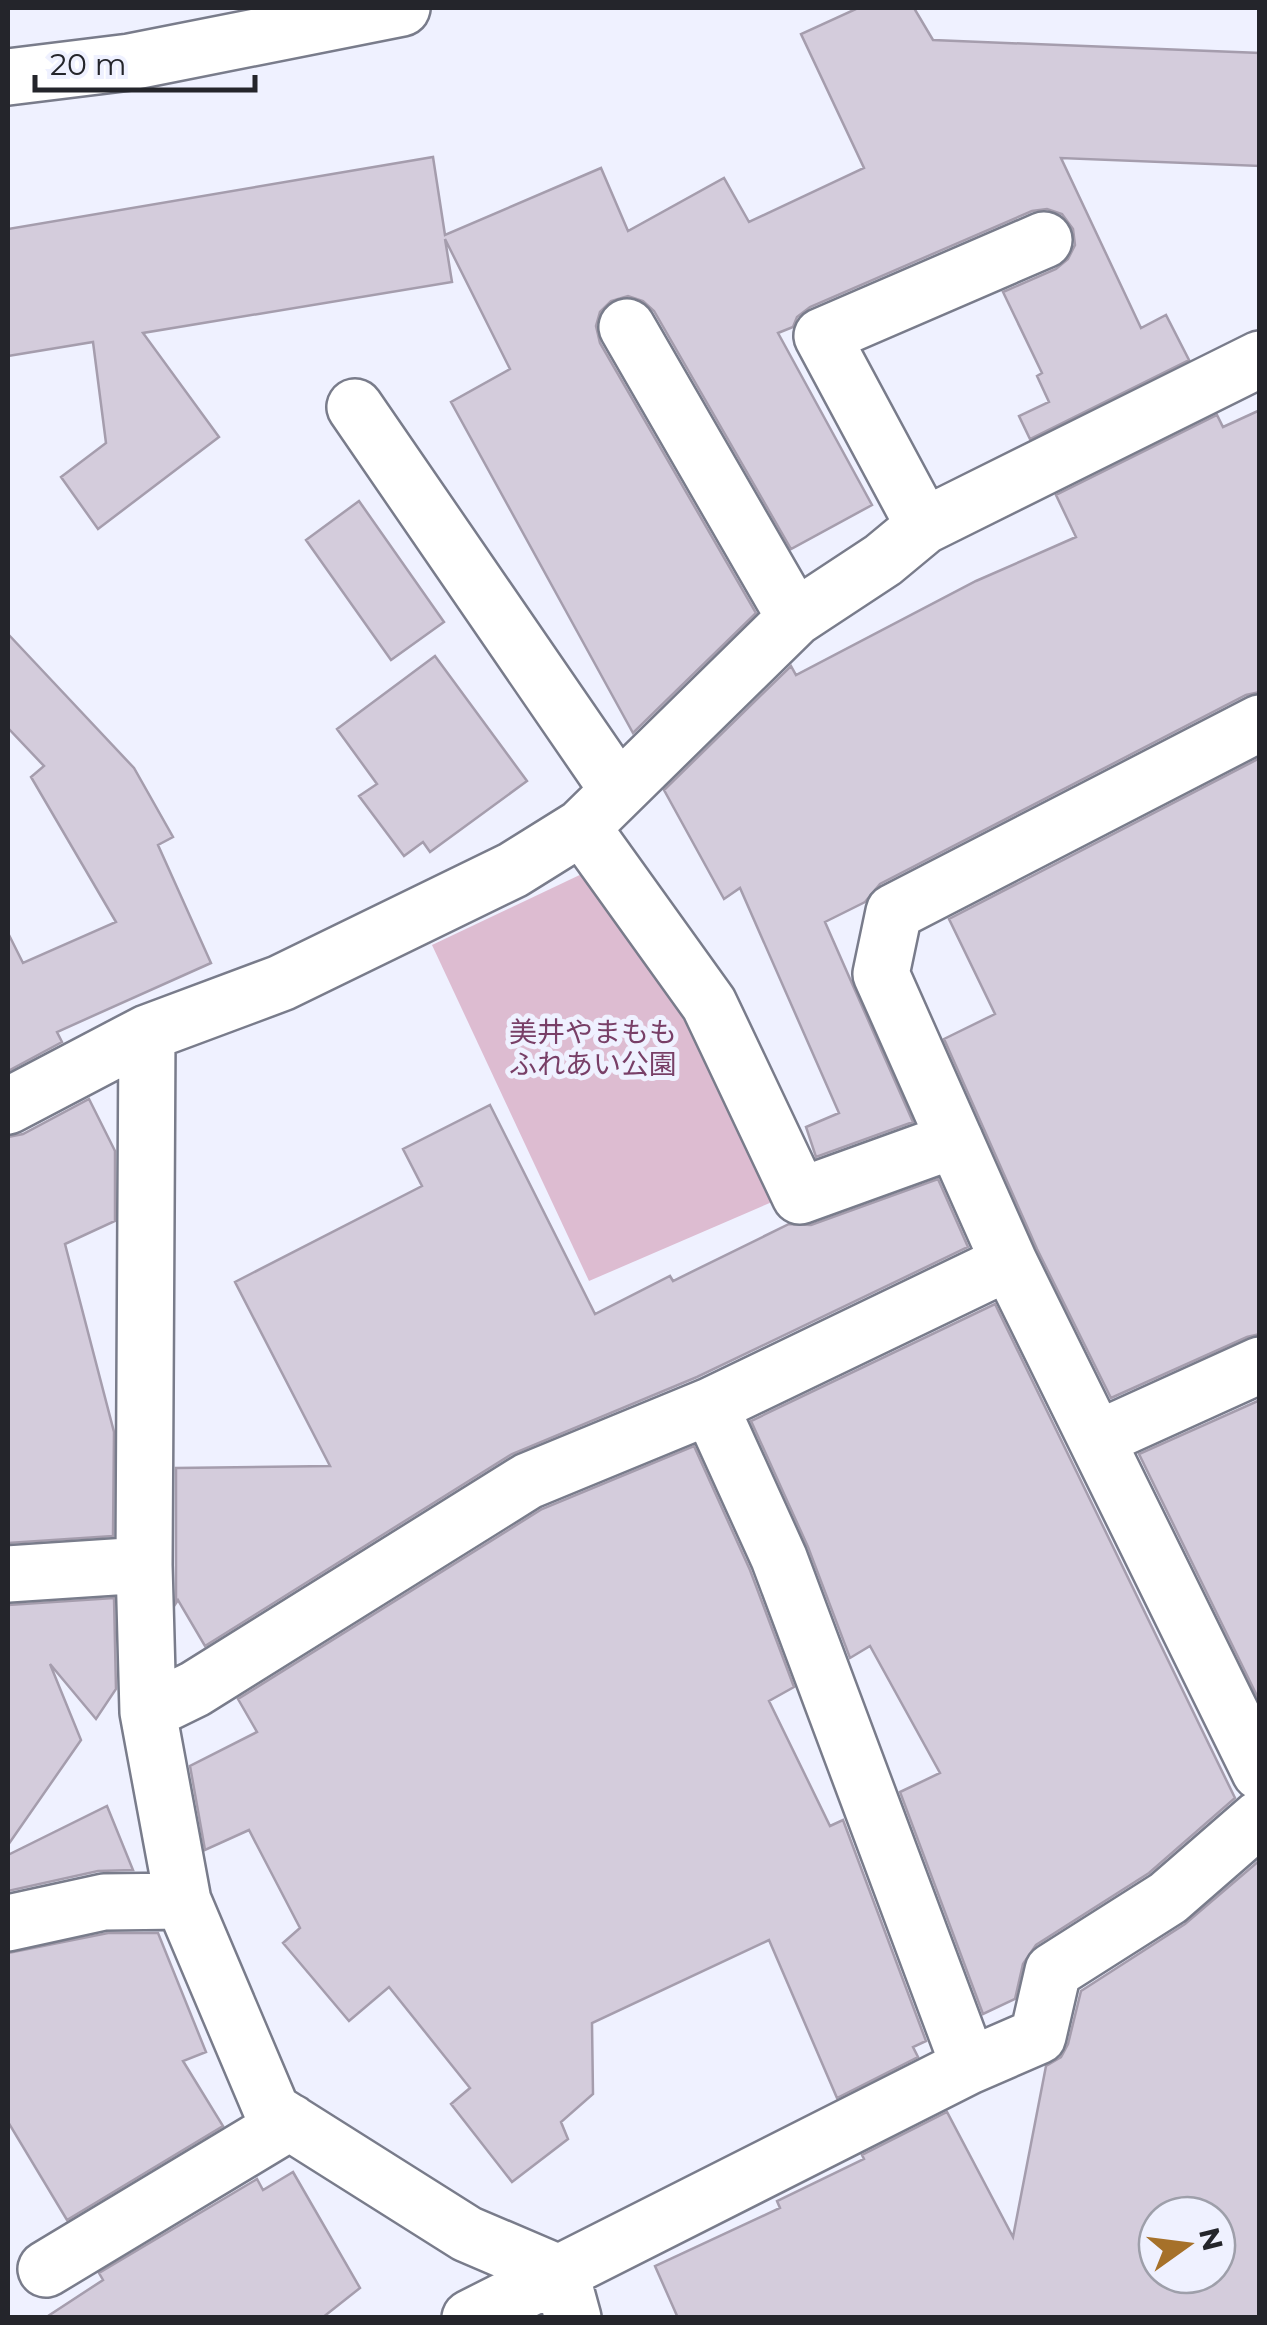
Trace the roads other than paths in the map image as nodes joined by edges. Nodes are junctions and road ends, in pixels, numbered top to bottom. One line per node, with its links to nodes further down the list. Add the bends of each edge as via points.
1 (402, 8): 2 (main road, via 130,62)
2 (8, 77)
3 (1044, 240): 7 (main road, via 822,336)
4 (627, 327): 8 (main road)
5 (1260, 359): 7 (main road)
6 (354, 407): 10 (main road)
7 (924, 526): 8 (main road)
8 (795, 618): 10 (main road)
9 (1260, 724): 13 (main road, via 894,912 881,974)
10 (600, 808): 11 (main road, via 512,870 281,982); 13 (main road, via 709,1004 800,1196)
11 (146, 1032): 12 (main road); 18 (main road)
12 (8, 1106)
13 (955, 1140): 14 (main road)
14 (1009, 1262): 16 (main road); 17 (main road)
15 (1260, 1365): 17 (main road)
16 (710, 1406): 20 (main road, via 528,1481); 25 (main road, via 780,1558)
17 (1097, 1440): 21 (main road)
18 (144, 1565): 19 (main road); 20 (main road)
19 (8, 1574)
20 (148, 1712): 23 (main road)
21 (1252, 1737)
22 (1260, 1818): 25 (main road, via 1168,1898 1053,1971 1038,2036)
23 (182, 1902): 24 (main road, via 104,1902); 26 (main road, via 272,2111)
24 (8, 1923)
25 (969, 2066): 28 (main road)
26 (290, 2122): 27 (main road); 28 (main road)
27 (46, 2269)
28 (567, 2296): 29 (main road)
29 (470, 2318)

